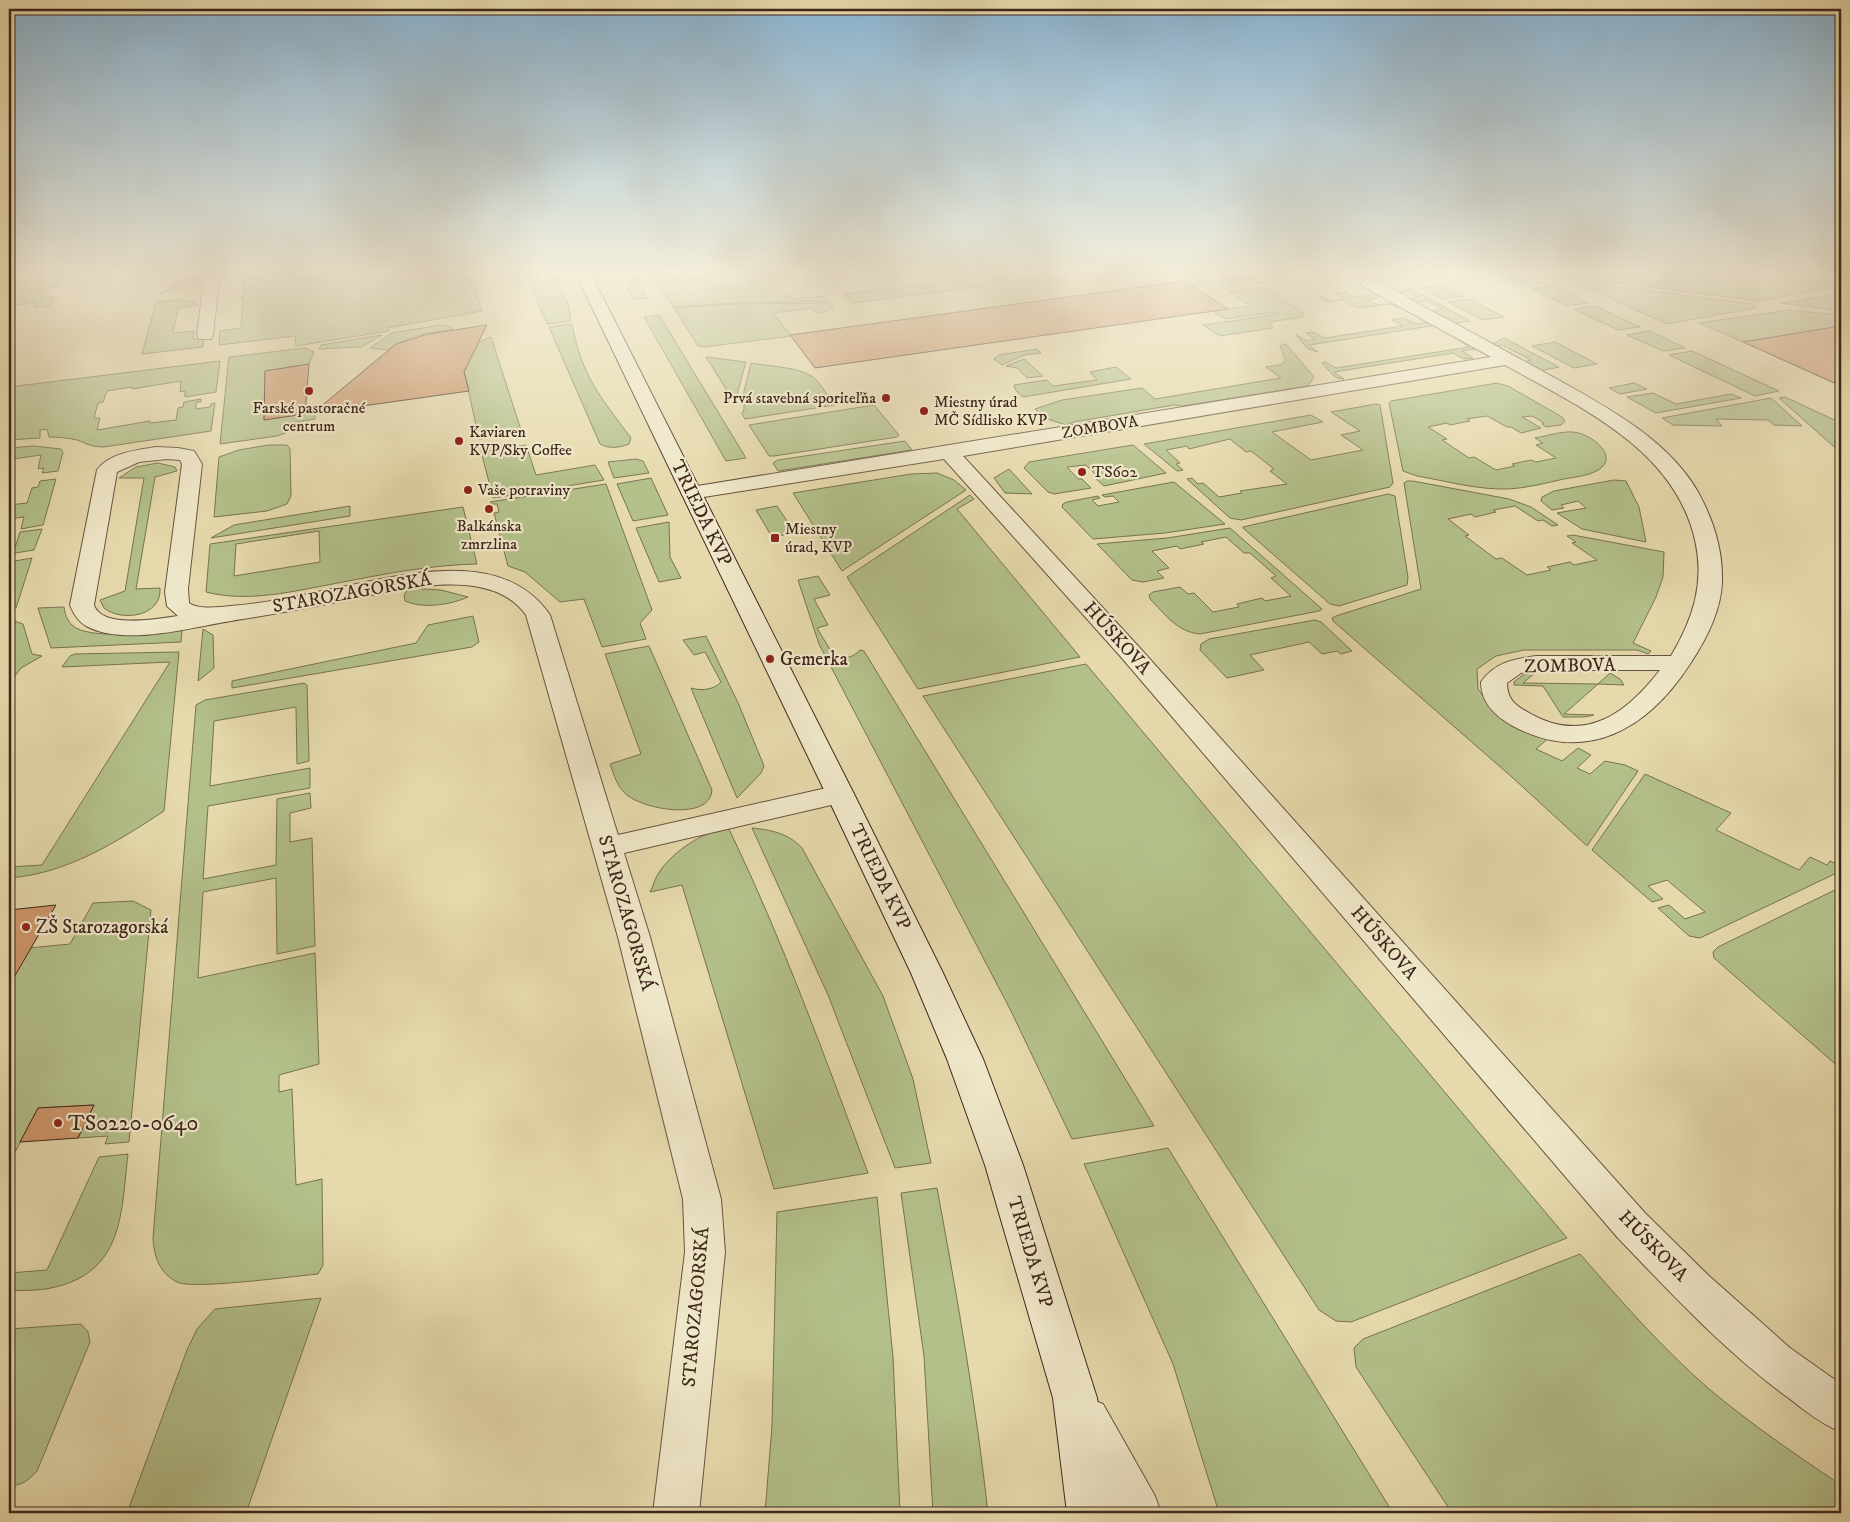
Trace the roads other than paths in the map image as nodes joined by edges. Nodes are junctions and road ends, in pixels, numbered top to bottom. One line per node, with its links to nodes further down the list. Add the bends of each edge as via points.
1 (617, 343): 5 (street, TRIEDA KVP)
2 (1479, 343): 3 (street, ZOMBOVA)
3 (1508, 359): 4 (street, ZOMBOVA); 7 (street, ZOMBOVA, via 1591,406 1642,442 1664,461 1686,488 1708,538 1711,592)
4 (949, 452): 5 (street, ZOMBOVA); 11 (street, HÚSKOVA, via 1130,652 1631,1225 1693,1288 1775,1363)
5 (691, 493): 8 (street, TRIEDA KVP)
6 (252, 611): 6 (street, STAROZAGORSKÁ, via 143,626 114,626 88,617 84,612 83,599 107,470 121,461 143,456 187,455 192,464 178,578 179,605 194,613); 9 (street, STAROZAGORSKÁ, via 426,579 488,582 504,586 527,600 538,615)
7 (1678, 663): 7 (street, ZOMBOVA, via 1529,664 1499,674 1494,690 1504,707 1536,726 1562,734 1594,733 1639,708)
8 (840, 794): 9 (street); 10 (street, TRIEDA KVP, via 927,973 964,1059 1004,1165)
9 (607, 846): 12 (street, STAROZAGORSKÁ, via 702,1199 704,1252)
10 (1075, 1398): 13 (street, TRIEDA KVP); 14 (street)
11 (1841, 1410)
12 (676, 1513)
13 (1090, 1513)
14 (1138, 1513)

